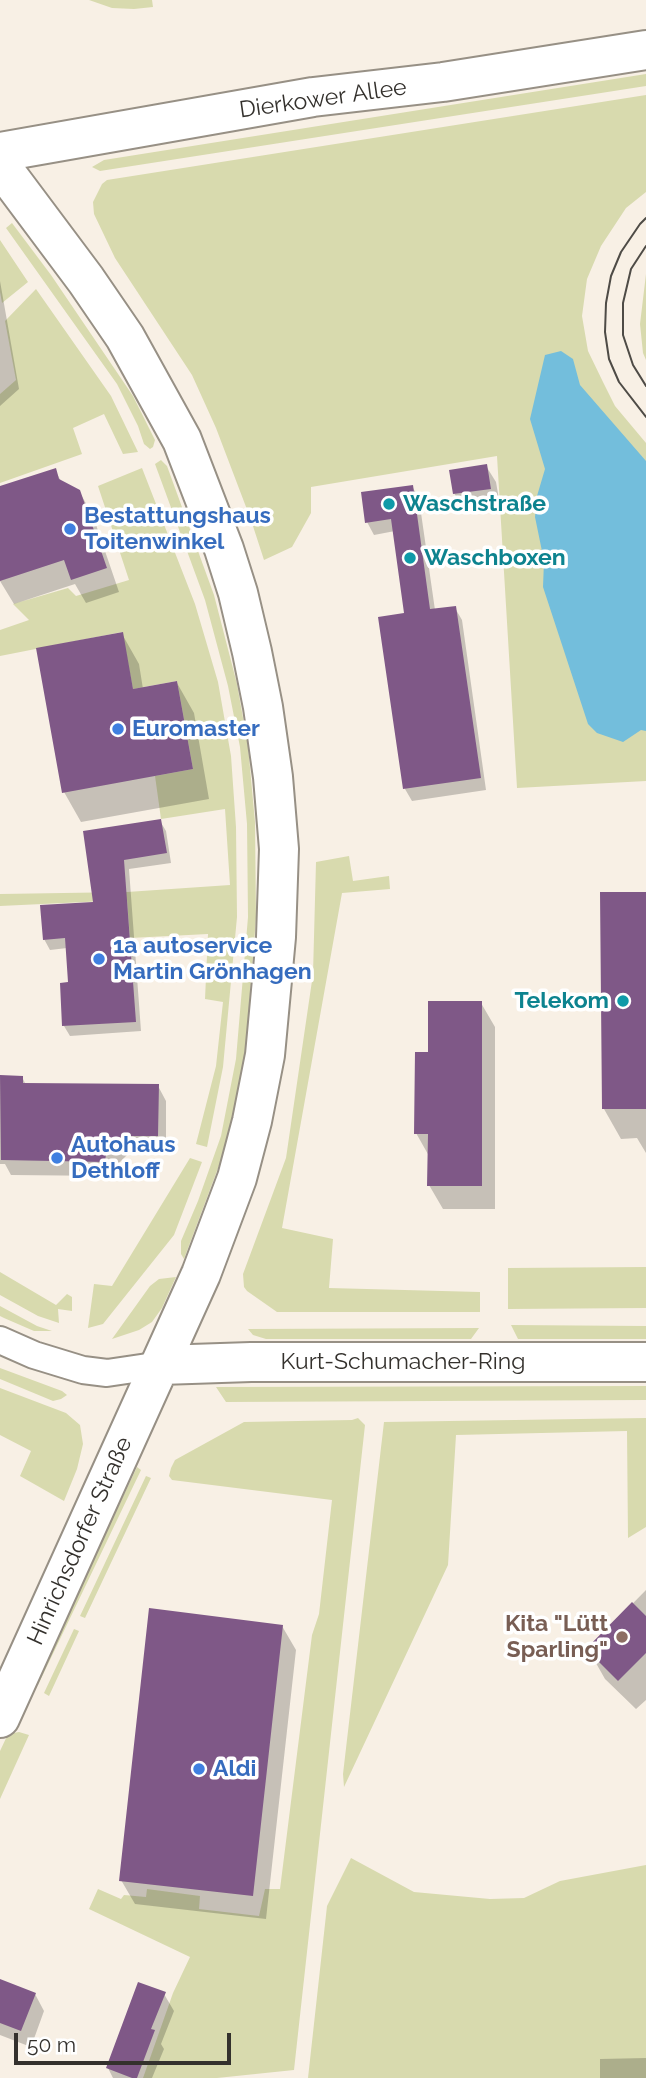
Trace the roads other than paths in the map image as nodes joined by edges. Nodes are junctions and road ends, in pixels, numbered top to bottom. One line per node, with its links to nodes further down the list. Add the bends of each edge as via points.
1 (646, 50): 2 (street, Dierkower Allee, via 313,97)
2 (0, 152)
3 (0, 165): 6 (street, Hinrichsdorfer Straße, via 125,337 182,440 238,593 273,777 279,849 265,1055 237,1178)
4 (0, 1340): 6 (street, via 83,1370 107,1373)
5 (646, 1362): 6 (street, Kurt-Schumacher-Ring)
6 (161, 1366): 7 (street, Hinrichsdorfer Straße)
7 (0, 1718)

